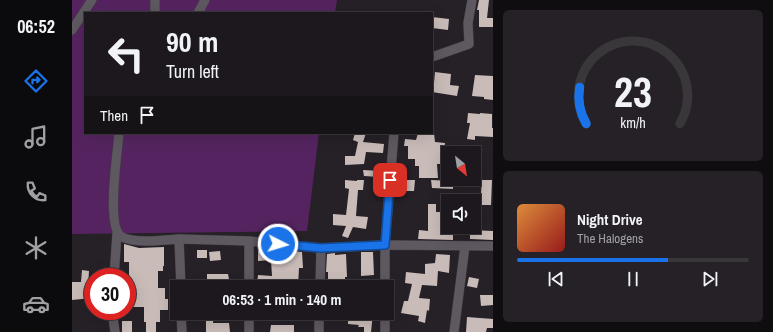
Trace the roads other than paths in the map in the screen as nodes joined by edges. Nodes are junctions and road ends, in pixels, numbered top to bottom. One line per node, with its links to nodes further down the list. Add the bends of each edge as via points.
1 (92, 0): 7 (street)
2 (156, 0): 5 (street)
3 (205, 0): 6 (street)
4 (472, 0): 8 (street, via 468,23 469,44)
5 (155, 12)
6 (199, 12)
7 (72, 30)
8 (433, 57)
9 (119, 134): 11 (street, via 112,206)
10 (394, 134): 14 (street)
11 (117, 233): 12 (street, via 137,241); 18 (street)
12 (179, 239): 13 (street); 19 (street)
13 (249, 241): 17 (street); 20 (street)
14 (385, 245): 15 (street); 17 (street); 22 (street)
15 (465, 246): 16 (street); 33 (street)
16 (493, 246)
17 (321, 248): 21 (street)
18 (115, 268)
19 (181, 280)
20 (249, 280)
21 (320, 280)
22 (385, 280)
23 (113, 320): 28 (street)
24 (181, 320): 29 (street)
25 (249, 320): 30 (street)
26 (319, 320): 31 (street)
27 (385, 320): 32 (street)
28 (115, 332)
29 (182, 332)
30 (249, 332)
31 (319, 332)
32 (385, 332)
33 (454, 332)

